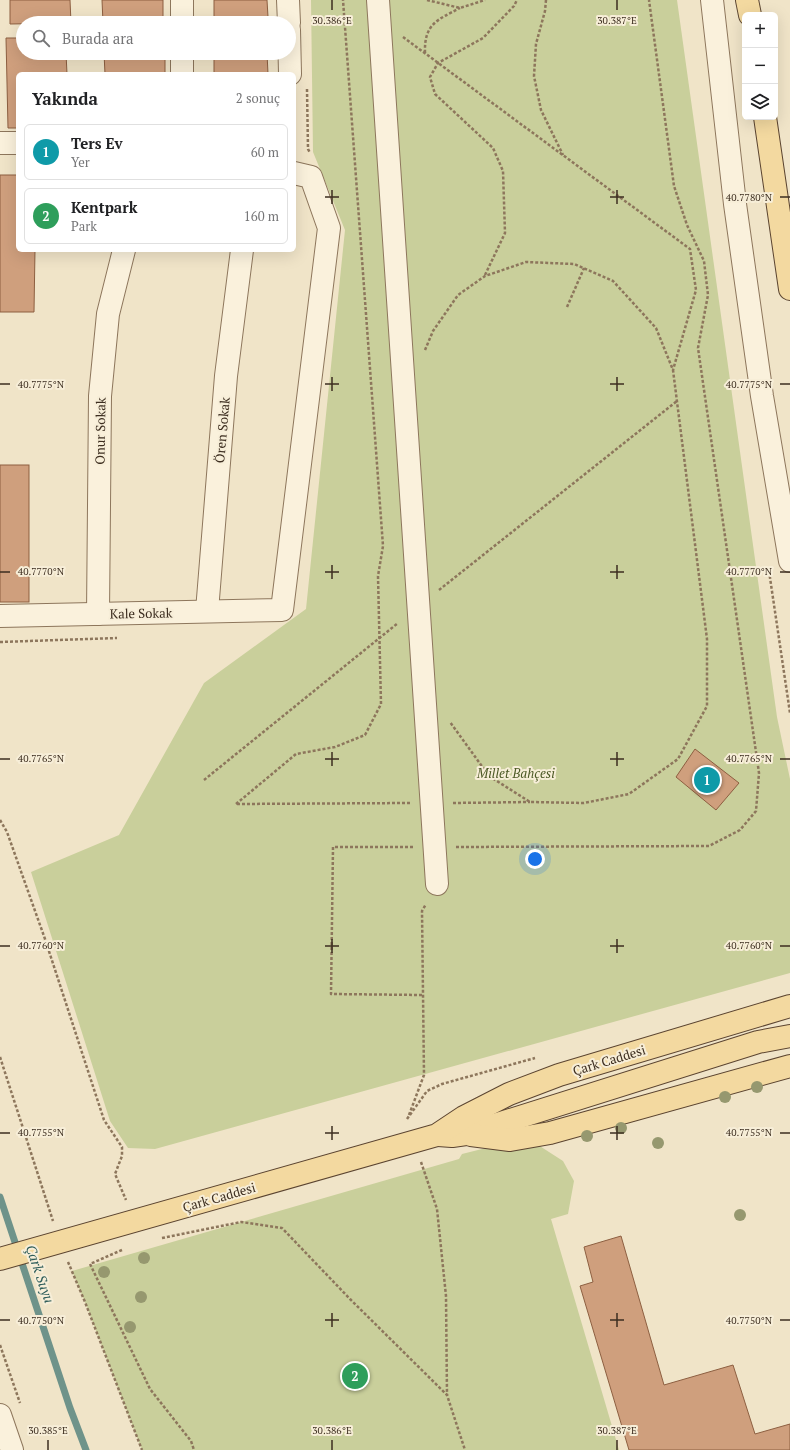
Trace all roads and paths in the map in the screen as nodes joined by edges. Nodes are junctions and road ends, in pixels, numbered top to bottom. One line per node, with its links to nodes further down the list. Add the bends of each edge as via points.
1 (182, 0): 14 (street)
2 (288, 0): 15 (street)
3 (343, 0): 44 (path, via 383,546 378,576 381,704 365,735 335,747 296,754 236,804)
4 (427, 0): 11 (path)
5 (485, 0): 11 (path)
6 (517, 0): 19 (path, via 483,38)
7 (546, 0): 25 (path, via 536,44 534,76 541,110)
8 (649, 0): 46 (path, via 674,186 687,225 704,261 708,295 698,348 759,773 756,811 740,830 708,846)
9 (712, 0): 36 (street, via 736,211 762,396)
10 (747, 0): 13 (main road)
11 (460, 8): 16 (path, via 434,22 425,38)
12 (378, 9): 16 (path); 44 (street)
13 (749, 12)
14 (182, 16)
15 (289, 16)
16 (425, 53): 19 (path)
17 (182, 60): 20 (street)
18 (294, 60): 21 (street)
19 (438, 63): 25 (path); 31 (path, via 430,77 435,94 493,148 502,171 504,233)
20 (182, 72)
21 (298, 80): 26 (path)
22 (765, 120): 32 (main road)
23 (0, 143): 24 (street)
24 (16, 143)
25 (563, 155): 35 (path, via 690,249 696,290)
26 (311, 156)
27 (296, 173): 37 (street, Kale Sokak, via 311,177 329,228 282,610)
28 (124, 252): 38 (street, Onur Sokak, via 108,314 100,396)
29 (242, 252): 37 (street, Ören Sokak, via 226,376)
30 (584, 268): 31 (path, via 574,264 526,262); 33 (path); 35 (path, via 614,281 656,328)
31 (485, 276): 34 (path, via 458,295 433,331)
32 (790, 289)
33 (567, 307)
34 (424, 352)
35 (673, 370): 43 (path, via 707,639 706,706 678,759 629,794 584,803)
36 (790, 561)
37 (207, 611): 38 (street, Kale Sokak)
38 (98, 614): 39 (street, Kale Sokak)
39 (0, 616)
40 (123, 638): 41 (path)
41 (0, 642)
42 (447, 716): 43 (path, via 454,730 489,776)
43 (530, 802): 44 (path)
44 (431, 803): 46 (street)
45 (0, 820): 57 (path, via 7,832 45,939 104,1120 122,1147 122,1156 115,1174)
46 (434, 847): 47 (street); 48 (path, via 333,847 331,994)
47 (436, 884)
48 (422, 995)
49 (790, 1006): 54 (main road, Çark Caddesi, via 559,1075 508,1094 464,1117)
50 (790, 1036): 53 (main road, Çark Caddesi, via 758,1042)
51 (0, 1057): 59 (path)
52 (790, 1066): 53 (main road, via 550,1133 510,1140)
53 (466, 1134): 54 (main road, Çark Caddesi)
54 (437, 1135): 59 (main road, Çark Caddesi)
55 (427, 1159): 56 (path)
56 (414, 1164)
57 (127, 1204)
58 (196, 1227): 68 (path, via 159,1238 241,1222 282,1228 447,1395)
59 (61, 1242): 61 (main road, Çark Caddesi); 66 (path)
60 (126, 1248): 67 (path, via 90,1264 150,1389 191,1441)
61 (0, 1259)
62 (0, 1345): 63 (path)
63 (20, 1405)
64 (0, 1416): 65 (street)
65 (12, 1450)
66 (142, 1450)
67 (194, 1450)
68 (465, 1450)

